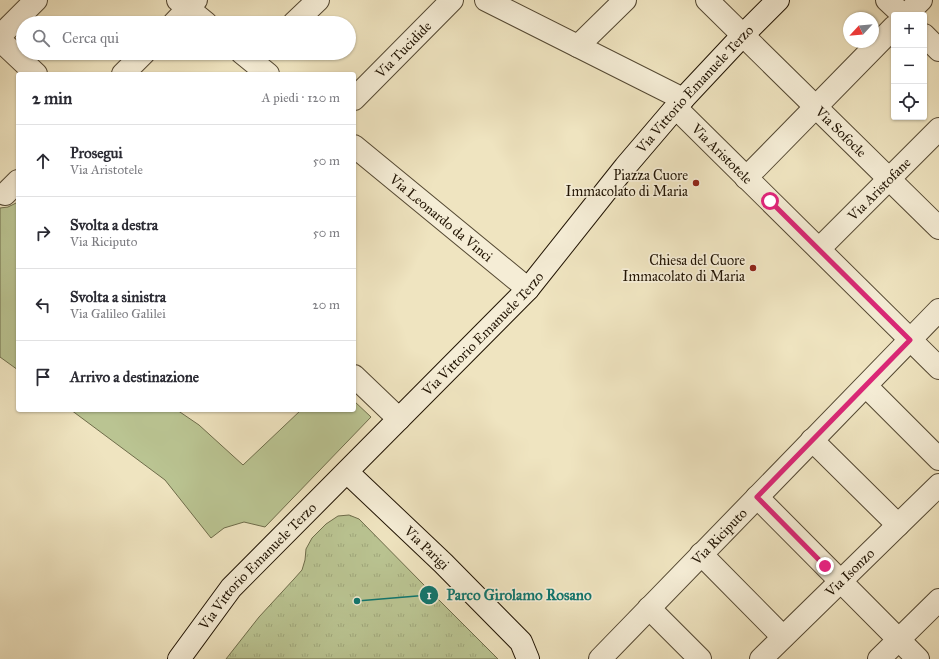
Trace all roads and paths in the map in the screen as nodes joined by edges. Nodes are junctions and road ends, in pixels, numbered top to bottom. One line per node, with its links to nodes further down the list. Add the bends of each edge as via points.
1 (36, 0): 13 (street)
2 (318, 0): 15 (street)
3 (452, 0): 29 (street, Via Tucidide)
4 (486, 0): 22 (street, Via Aristotele)
5 (625, 0): 22 (street)
6 (707, 0): 18 (street, Via Sofocle)
7 (778, 0): 18 (street, Via Vittorio Emanuele Terzo)
8 (887, 0): 11 (street)
9 (921, 0): 12 (street)
10 (184, 8): 14 (street)
11 (901, 12)
12 (907, 12)
13 (20, 16)
14 (196, 16)
15 (301, 16)
16 (16, 20): 19 (street)
17 (891, 30): 31 (street)
18 (742, 35): 30 (street, Via Vittorio Emanuele Terzo); 31 (street, Via Sofocle)
19 (0, 36)
20 (927, 38): 23 (street)
21 (0, 40): 24 (street)
22 (578, 46): 30 (street, Via Aristotele)
23 (939, 50)
24 (16, 55)
25 (21, 60): 27 (street)
26 (137, 60): 28 (street)
27 (34, 72)
28 (126, 72)
29 (356, 97)
30 (680, 104): 34 (street, Via Aristotele); 38 (street, Via Vittorio Emanuele Terzo, via 625,167)
31 (816, 107): 34 (street); 35 (street, Via Sofocle)
32 (939, 129): 35 (street, Via Aristofane)
33 (356, 148): 38 (street, Via Leonardo da Vinci)
34 (746, 178): 37 (street, Via Aristotele)
35 (889, 179): 36 (street, Via Sofocle); 37 (street, Via Aristofane)
36 (939, 228)
37 (819, 250): 40 (street, Via Aristotele)
38 (528, 289): 44 (street, Via Vittorio Emanuele Terzo)
39 (939, 310): 40 (street, Via Riciputo)
40 (910, 340): 41 (street, Via Aristotele); 43 (street, Via Riciputo)
41 (939, 368)
42 (356, 378): 44 (street)
43 (866, 386): 45 (street, Via Riciputo); 46 (street)
44 (399, 418): 47 (street, Via Vittorio Emanuele Terzo)
45 (812, 440): 49 (street, Via Riciputo); 50 (street)
46 (939, 459)
47 (347, 472): 57 (street, Via Parigi, via 443,563); 58 (street, Via Vittorio Emanuele Terzo, via 232,588)
48 (939, 485): 50 (street, Via Isonzo)
49 (757, 497): 51 (street, Via Riciputo); 52 (street)
50 (898, 526): 52 (street, Via Isonzo)
51 (701, 554): 54 (street, Via Riciputo); 55 (street)
52 (840, 582): 55 (street, Via Isonzo); 56 (street)
53 (939, 600): 56 (street)
54 (649, 608): 60 (street, Via Riciputo); 61 (street)
55 (783, 637): 62 (street, Via Isonzo)
56 (898, 640): 63 (street); 64 (street)
57 (524, 651): 59 (street, Via Parigi)
58 (179, 659)
59 (539, 659)
60 (600, 659)
61 (700, 659)
62 (761, 659)
63 (879, 659)
64 (918, 659)

